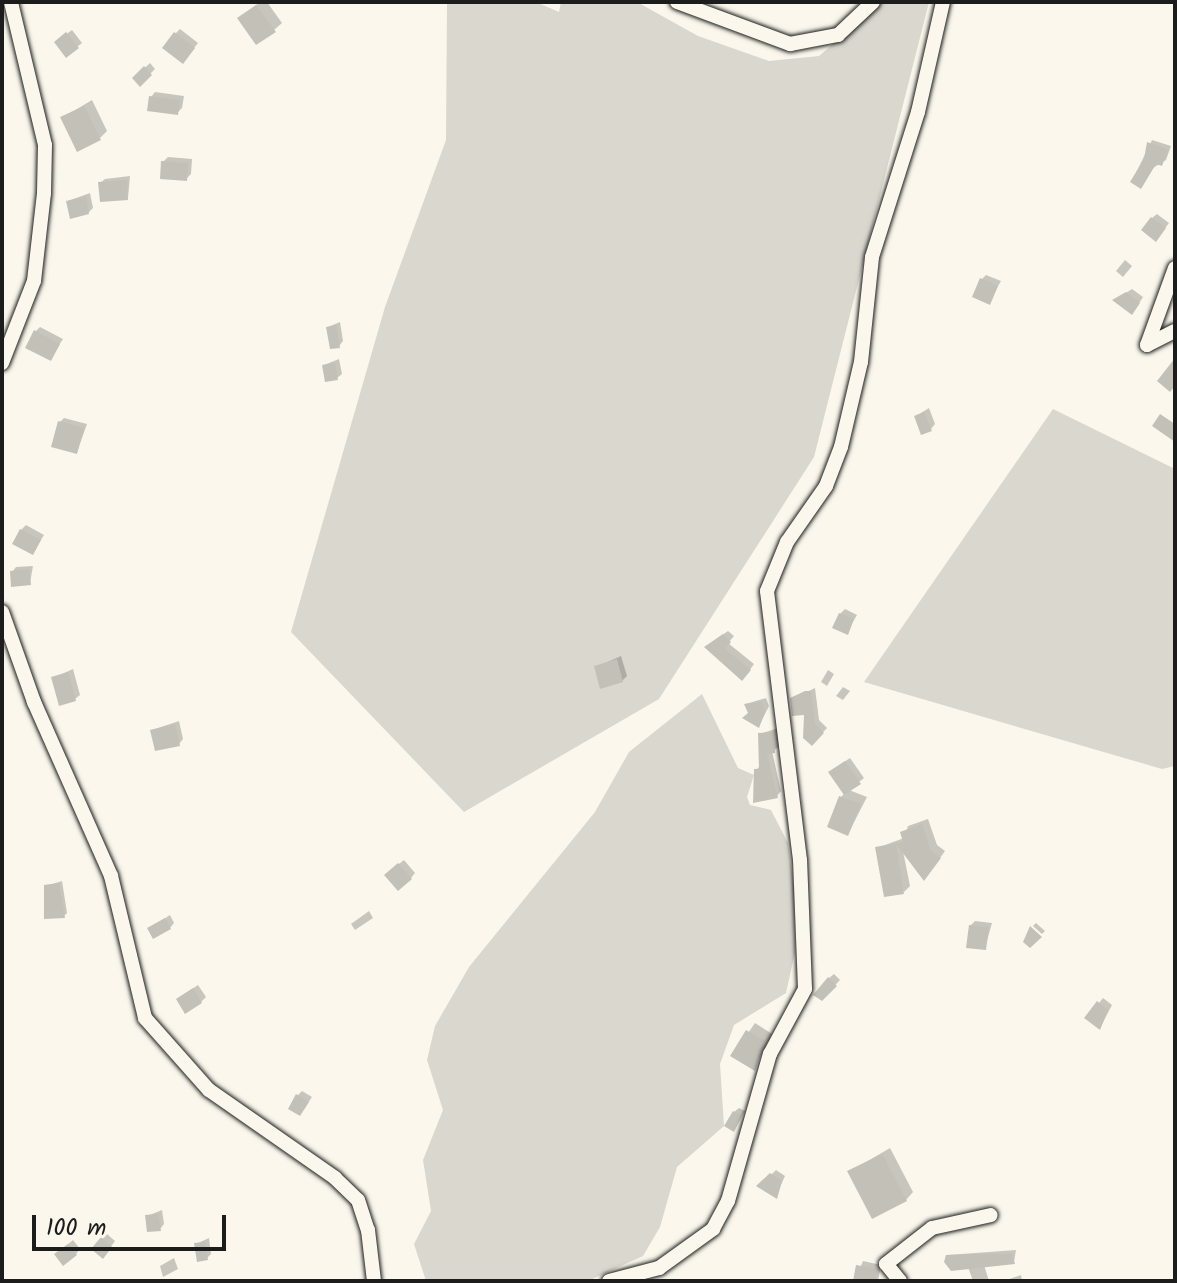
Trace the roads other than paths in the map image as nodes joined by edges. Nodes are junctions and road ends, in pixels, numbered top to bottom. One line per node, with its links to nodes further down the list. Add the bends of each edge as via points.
1 (11, 2): 7 (street, via 45,145 44,193 34,281)
2 (677, 2): 3 (street, via 790,44 838,35)
3 (873, 2)
4 (943, 2): 11 (street, via 918,112 872,257 861,362 841,447 826,486 787,542 767,591 800,860 805,989 770,1054 728,1201 713,1229 659,1268)
5 (1175, 268): 6 (street, via 1147,345)
6 (1175, 331)
7 (2, 363)
8 (2, 612): 10 (street, via 34,702 111,876 145,1018 209,1090 335,1178 358,1200)
9 (991, 1215): 12 (street, via 932,1228 886,1264)
10 (374, 1281)
11 (609, 1281)
12 (900, 1281)

